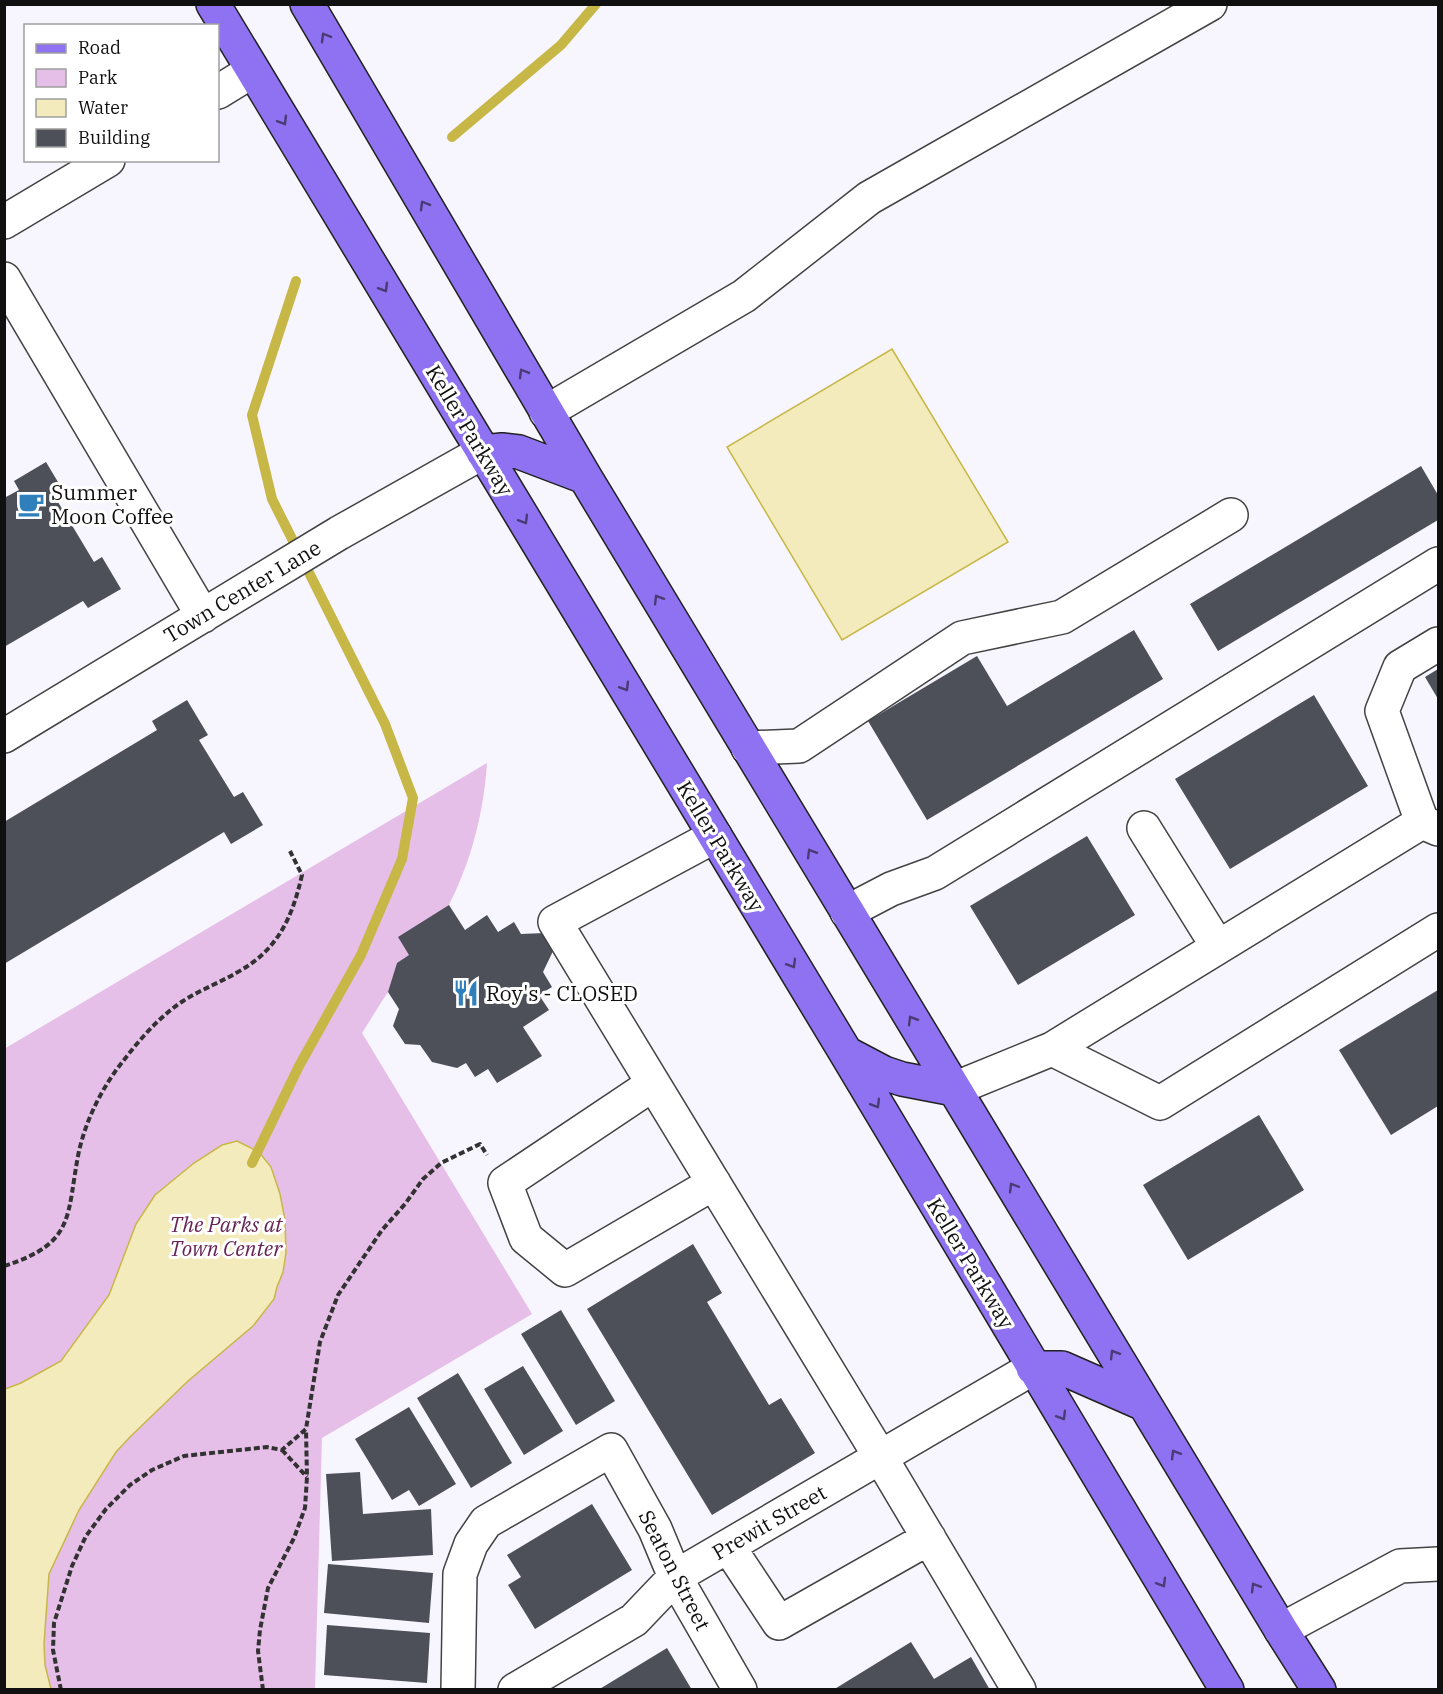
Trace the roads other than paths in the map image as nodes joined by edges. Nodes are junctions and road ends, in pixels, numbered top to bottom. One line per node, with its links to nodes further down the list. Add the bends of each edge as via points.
1 (213, 4): 4 (main road, Keller Parkway)
2 (307, 4): 9 (main road, one-way to 2)
3 (1210, 4): 9 (street, via 869,198 744,296)
4 (252, 70): 5 (street); 10 (main road, Keller Parkway, one-way to 10)
5 (219, 91)
6 (105, 162): 7 (street)
7 (4, 222)
8 (4, 279): 14 (street)
9 (546, 412): 11 (main road)
10 (483, 452): 11 (main road, via 519,452); 14 (street, Town Center Lane, via 339,532); 20 (main road, Keller Parkway, one-way to 20)
11 (585, 477): 17 (main road, one-way to 11)
12 (1231, 515): 17 (street, via 1062,617 962,638 799,746)
13 (1438, 564): 21 (street, via 935,873 891,889)
14 (203, 616): 16 (street, Town Center Lane)
15 (1438, 644): 18 (street, via 1400,667 1382,711)
16 (4, 736)
17 (748, 748): 21 (main road, one-way to 17)
18 (1430, 826): 23 (street)
19 (1144, 828): 23 (street)
20 (715, 836): 25 (main road, Keller Parkway, one-way to 25); 26 (street, via 555,922)
21 (847, 912): 27 (main road, one-way to 21)
22 (1438, 930): 24 (street, via 1160,1103)
23 (1218, 947): 24 (street)
24 (1052, 1049): 27 (street)
25 (846, 1053): 27 (main road, via 893,1076); 29 (main road, Keller Parkway, one-way to 29)
26 (653, 1084): 28 (street); 28 (street, via 505,1183 526,1238 565,1269)
27 (954, 1089): 30 (main road, one-way to 27)
28 (714, 1183): 31 (street)
29 (1033, 1368): 30 (main road, via 1062,1368); 31 (street, Prewit Street); 42 (main road, Keller Parkway, one-way to 42)
30 (1144, 1404): 36 (main road, one-way to 30)
31 (880, 1458): 32 (street); 33 (street, Prewit Street)
32 (929, 1538): 33 (street, via 778,1623); 41 (street)
33 (728, 1546): 35 (street, Prewit Street)
34 (1434, 1571): 36 (street, via 1401,1566)
35 (675, 1577): 37 (street, Seaton Street, via 655,1529 611,1450 486,1522 471,1544 460,1574); 39 (street, Prewit Street, via 634,1620); 40 (street, Seaton Street)
36 (1281, 1630): 43 (main road)
37 (458, 1689): 38 (street)
38 (473, 1689)
39 (515, 1689)
40 (740, 1689)
41 (1018, 1689)
42 (1227, 1689)
43 (1319, 1689)

